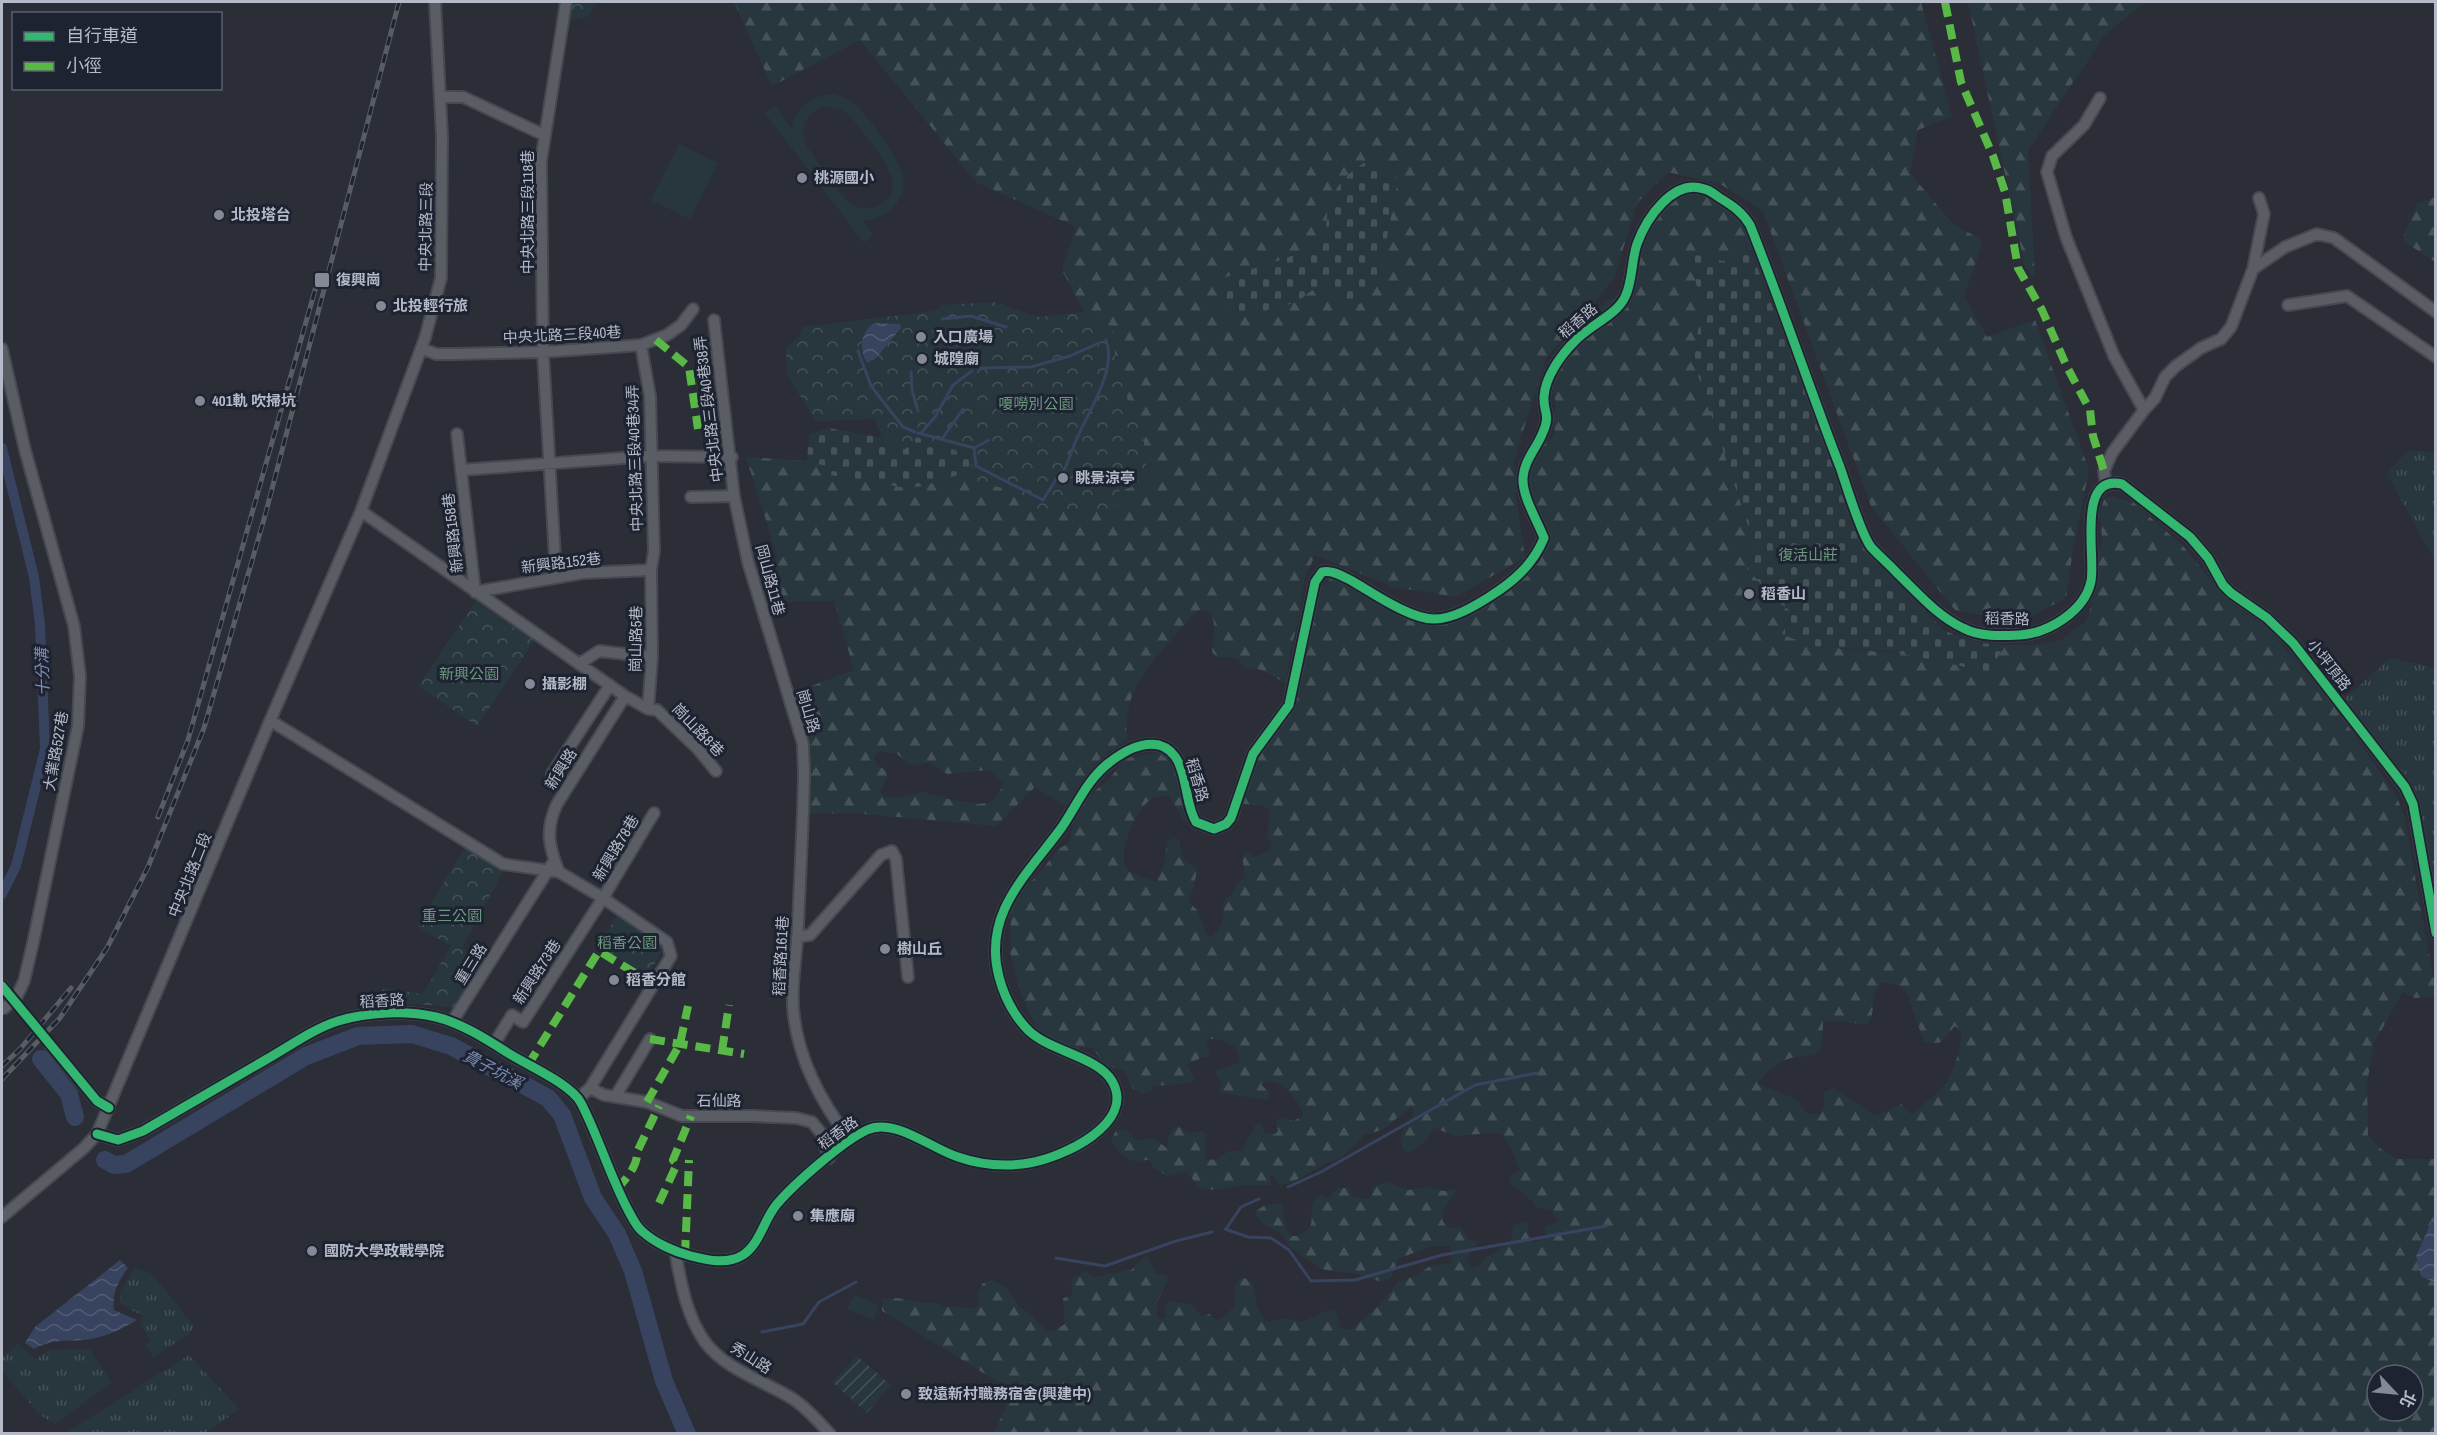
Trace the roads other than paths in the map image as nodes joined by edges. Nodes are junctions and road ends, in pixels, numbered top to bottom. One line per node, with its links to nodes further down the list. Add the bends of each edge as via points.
1 (435, 2): 3 (street, 中央北路三段)
2 (566, 2): 5 (street, 中央北路三段118巷)
3 (440, 97): 5 (street, via 463,97); 13 (street, 中央北路三段, via 441,278)
4 (2100, 98): 17 (street, via 2084,125 2052,156 2047,172 2066,237 2114,356)
5 (544, 135): 15 (street, 中央北路三段118巷)
6 (2259, 198): 7 (street, via 2264,214)
7 (2253, 269): 10 (street, via 2285,247 2317,234 2334,238); 17 (street, via 2231,327 2221,339 2176,366)
8 (2288, 304): 16 (street, via 2347,296)
9 (693, 309): 12 (street, 中央北路三段40巷, via 667,335)
10 (2436, 312)
11 (714, 320): 20 (street, 中央北路三段40巷38弄)
12 (641, 345): 15 (street, 中央北路三段40巷); 19 (street, 中央北路三段40巷34弄, via 650,396)
13 (421, 348): 15 (street, 中央北路三段40巷, via 436,354); 26 (street, 中央北路三段)
14 (2, 349): 46 (street, 大業路527巷, bridge, via 25,450 74,626 80,676 78,726 33,943 24,981 16,998)
15 (543, 352): 21 (street, 中央北路三段118巷)
16 (2436, 357)
17 (2144, 410): 23 (street, via 2112,453 2104,471)
18 (457, 434): 22 (street, 新興路158巷)
19 (651, 456): 20 (street); 21 (street); 27 (street, 中央北路三段40巷34弄)
20 (731, 457): 24 (street, 中央北路三段40巷38弄)
21 (550, 463): 22 (street); 28 (street)
22 (461, 470): 29 (street, 新興路158巷)
23 (2106, 484): 43 (street, 小坪頂路, via 2122,484 2190,537 2223,585 2293,643 2405,787 2413,804); 56 (street, 稻香路, via 2097,494 2091,512 2091,583 2086,595 2066,617 2037,634 2005,636 1974,633 1950,621 1870,546 1750,225 1735,207 1705,189 1682,188 1671,194 1654,214 1637,243 1628,288 1618,309 1575,341 1547,382 1544,398 1548,417 1526,462 1523,479 1544,538 1533,560 1506,586 1476,605 1434,619 1401,608 1338,573 1322,572 1315,582 1286,713 1253,754 1226,824 1214,829 1196,822 1174,755 1159,746 1142,745 1099,771 1013,891 998,922 996,943 995,960 1004,997 1028,1030 1110,1078 1118,1095 1108,1123 1089,1138 1046,1160 1023,1164 982,1164 954,1156 891,1126 871,1127)
24 (734, 496): 25 (street); 32 (street, 岡山路11巷, via 748,562)
25 (691, 497)
26 (361, 512): 29 (street); 36 (street, 中央北路二段)
27 (651, 570): 28 (street, 新興路152巷); 30 (street, 崗山路5巷)
28 (556, 576): 29 (street, 新興路152巷)
29 (475, 592): 31 (street)
30 (652, 657): 31 (street, via 599,651); 35 (street, 崗山路5巷)
31 (579, 664): 33 (street)
32 (780, 671): 37 (street, 崗山路, via 803,744)
33 (610, 685): 34 (street); 39 (street)
34 (624, 696): 35 (street, 崗山路8巷); 41 (street, 新興路, via 550,819 549,845)
35 (648, 709): 38 (street, 崗山路8巷, via 657,710)
36 (270, 721): 41 (street, via 497,861); 54 (street, 中央北路二段)
37 (802, 760): 44 (street, 稻香路161巷)
38 (716, 771)
39 (552, 774)
40 (654, 813): 42 (street, 新興路78巷)
41 (554, 868): 42 (street); 47 (street, 重三路)
42 (603, 898): 49 (street, 新興路73巷, via 523,1022 512,1015); 51 (street, via 667,942 671,956)
43 (2436, 933)
44 (797, 937): 45 (street, via 810,935 881,855 892,851); 56 (street, 稻香路161巷, via 793,985 798,1035 811,1076 829,1113)
45 (908, 977)
46 (2, 1010)
47 (452, 1022): 49 (street, 稻香路); 55 (street, 稻香路, via 397,1013 334,1022 143,1131 118,1140)
48 (650, 1039): 52 (street)
49 (494, 1044): 53 (street, 稻香路)
50 (50, 1045): 54 (street, via 98,1101)
51 (590, 1088): 52 (street, 石仙路); 53 (street)
52 (615, 1097): 57 (street, 石仙路, via 647,1102 682,1116 786,1117 812,1122 821,1133)
53 (579, 1098): 59 (street, 稻香路, via 633,1220 642,1232)
54 (109, 1108): 55 (street, 中央北路二段)
55 (97, 1134): 58 (street, 中央北路二段)
56 (850, 1140): 57 (street, 稻香路)
57 (829, 1158): 59 (street, 稻香路, via 774,1207 752,1248 741,1257 717,1261)
58 (2, 1217)
59 (675, 1251): 60 (street, 秀山路, via 686,1305 706,1343 739,1371 794,1400)
60 (830, 1434)

